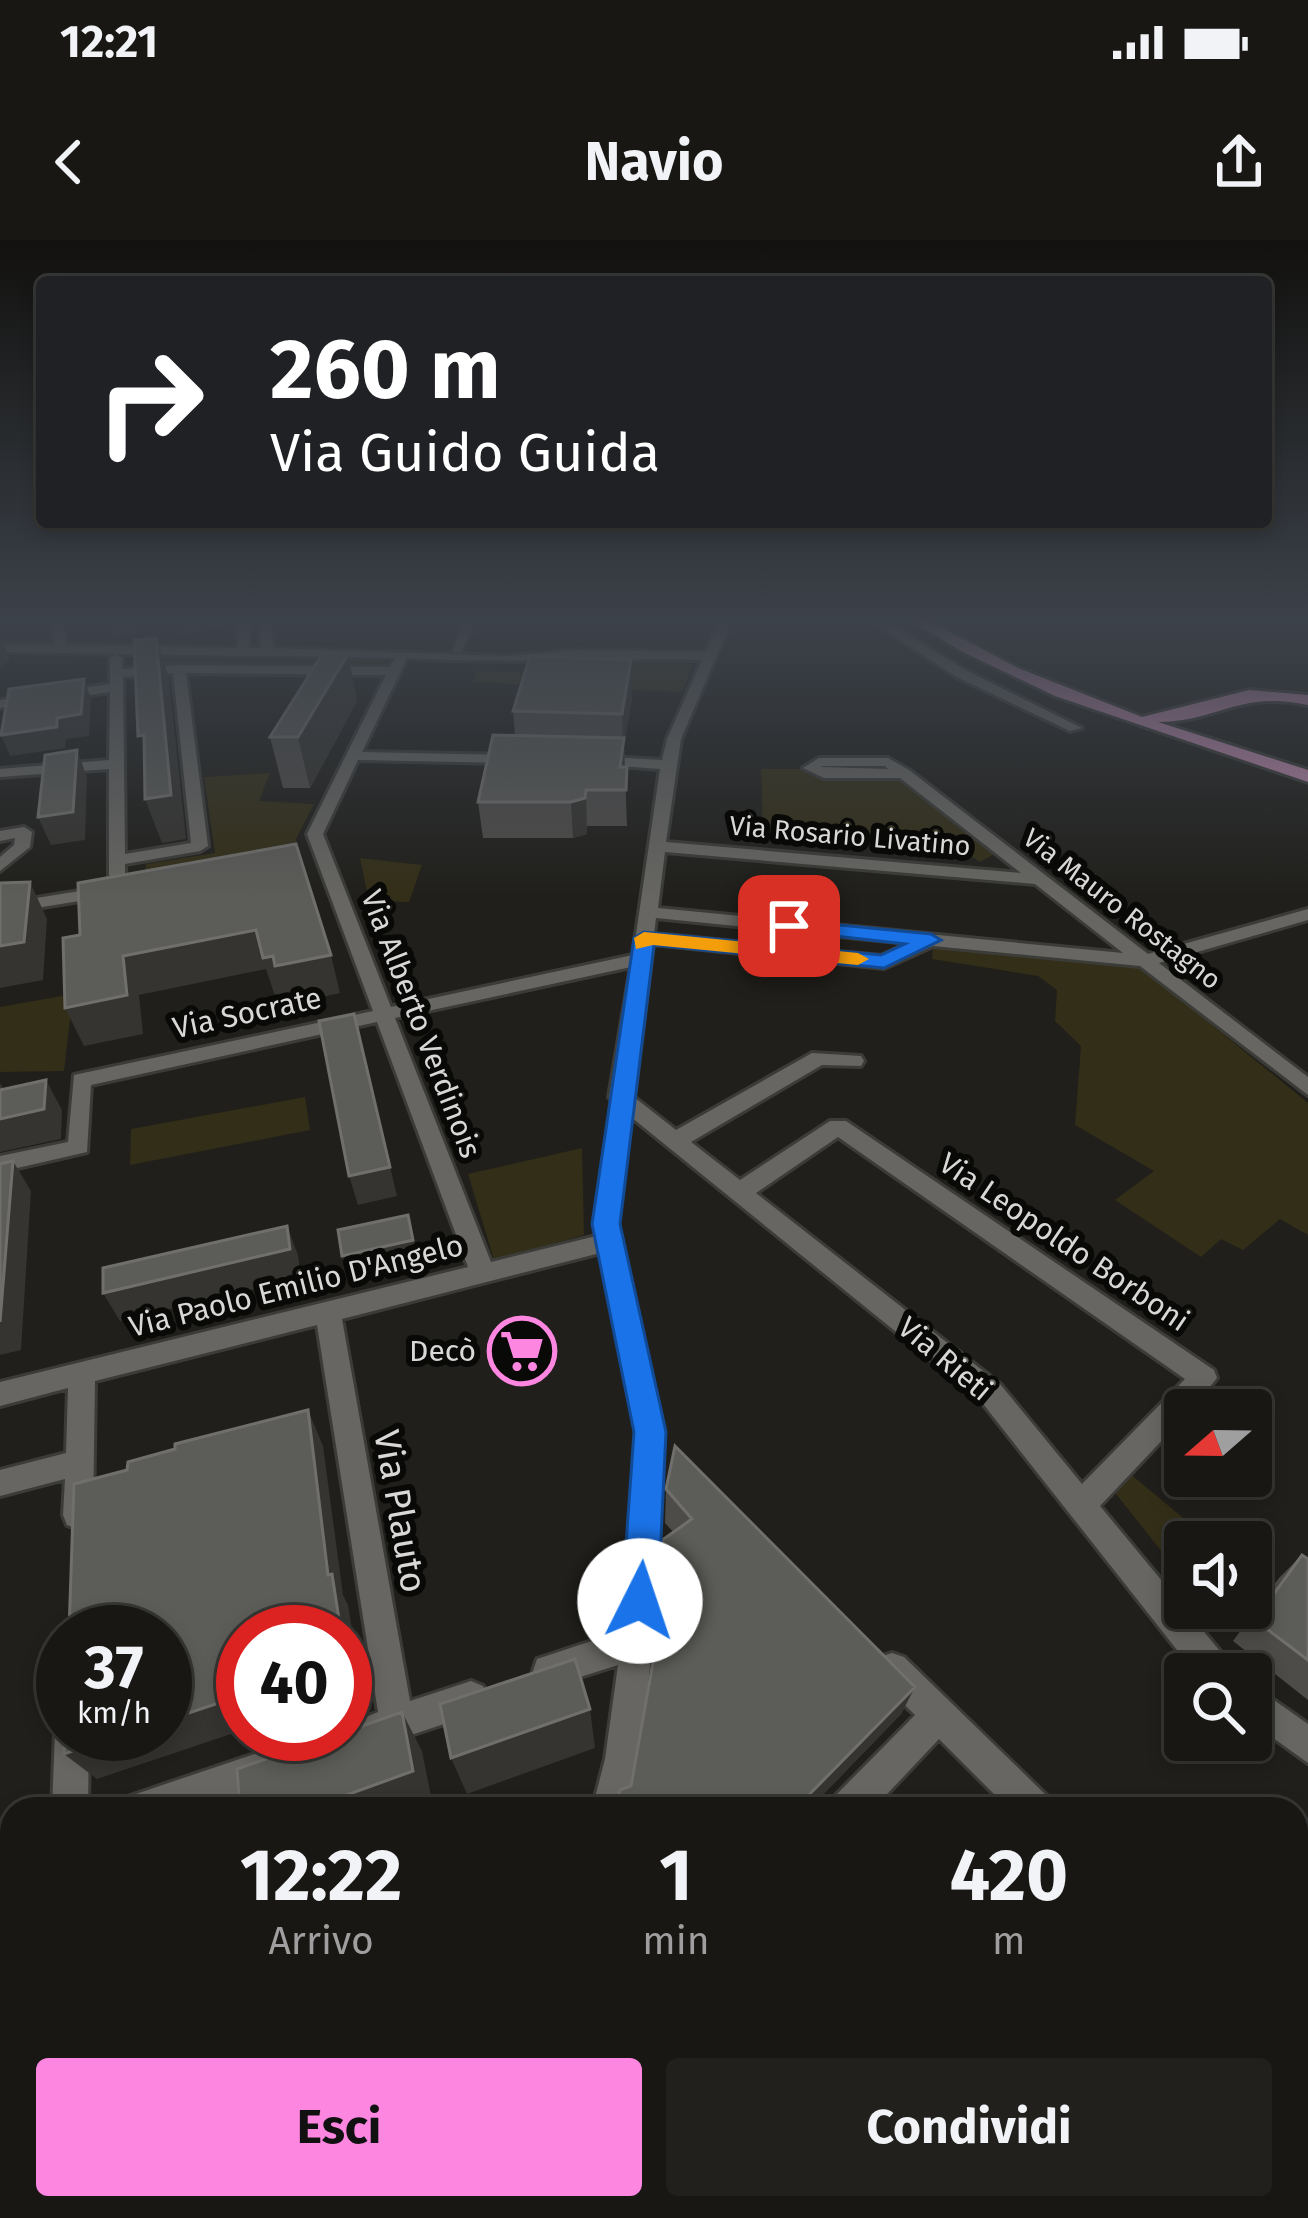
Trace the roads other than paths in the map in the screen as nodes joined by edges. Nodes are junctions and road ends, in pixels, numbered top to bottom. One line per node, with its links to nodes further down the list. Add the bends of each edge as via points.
1 (116, 714): 18 (street)
2 (185, 714): 26 (street, via 200,847)
3 (373, 714): 13 (street)
4 (688, 714): 17 (street)
5 (1046, 714): 11 (street)
6 (1120, 714): 12 (main road)
7 (1140, 714): 8 (main road)
8 (1200, 714)
9 (1208, 714): 12 (main road, via 1185,725)
10 (1212, 714): 16 (main road, via 1226,738)
11 (1075, 728)
12 (1184, 737): 16 (main road)
13 (352, 756): 14 (street); 24 (street, Via Alberto Verdinois, via 315,834)
14 (524, 759)
15 (572, 760): 17 (street)
16 (1258, 760): 21 (main road)
17 (669, 761): 23 (street)
18 (117, 764): 19 (street); 26 (street)
19 (0, 773)
20 (904, 773): 20 (street, via 888,762 810,768 824,774); 28 (street, Via Mauro Rostagno)
21 (1308, 776)
22 (0, 836): 27 (street, via 23,832 22,848)
23 (657, 846): 28 (street, Via Rosario Livatino); 32 (street)
24 (326, 855): 25 (street); 37 (street, Via Alberto Verdinois)
25 (303, 859)
26 (117, 860): 30 (street)
27 (0, 866)
28 (1040, 879): 36 (street, Via Mauro Rostagno)
29 (140, 886): 30 (street)
30 (117, 890): 31 (street)
31 (0, 909)
32 (647, 912): 34 (street); 35 (street)
33 (1308, 914): 36 (street)
34 (931, 940): 35 (street, Via Socrate, via 884,962); 36 (street)
35 (643, 949): 37 (street, Via Socrate); 40 (street)
36 (1145, 961): 39 (street, Via Mauro Rostagno)
37 (385, 1013): 42 (street, Via Socrate, via 81,1080 79,1148); 45 (street, Via Alberto Verdinois)
38 (854, 1061): 41 (street, via 819,1058)
39 (1308, 1088)
40 (620, 1097): 41 (street, Via Rieti); 44 (street)
41 (674, 1141): 43 (street, Via Rieti)
42 (0, 1165)
43 (738, 1192): 53 (street, Via Rieti, via 990,1392); 53 (street, Via Leopoldo Borboni, via 838,1126 1204,1378)
44 (608, 1242): 45 (street, Via Paolo Emilio D'Angelo); 49 (street)
45 (483, 1274): 46 (street, Via Paolo Emilio D'Angelo)
46 (328, 1312): 47 (street, Via Paolo Emilio D'Angelo); 60 (street, Via Plauto)
47 (82, 1374): 48 (street, Via Paolo Emilio D'Angelo); 50 (street)
48 (0, 1394)
49 (650, 1432): 51 (street); 55 (street)
50 (80, 1462): 52 (street); 54 (street)
51 (684, 1466)
52 (0, 1483)
53 (1080, 1508): 57 (street, Via Rieti)
54 (77, 1547)
55 (637, 1642): 60 (street); 67 (street)
56 (871, 1649): 58 (street)
57 (1200, 1653)
58 (938, 1715): 68 (street); 69 (street)
59 (1272, 1718): 62 (street)
60 (397, 1723): 61 (street)
61 (372, 1731)
62 (1308, 1746)
63 (71, 1761): 65 (street)
64 (286, 1761): 66 (street)
65 (70, 1797)
66 (197, 1797)
67 (613, 1797)
68 (859, 1797)
69 (1022, 1797)

